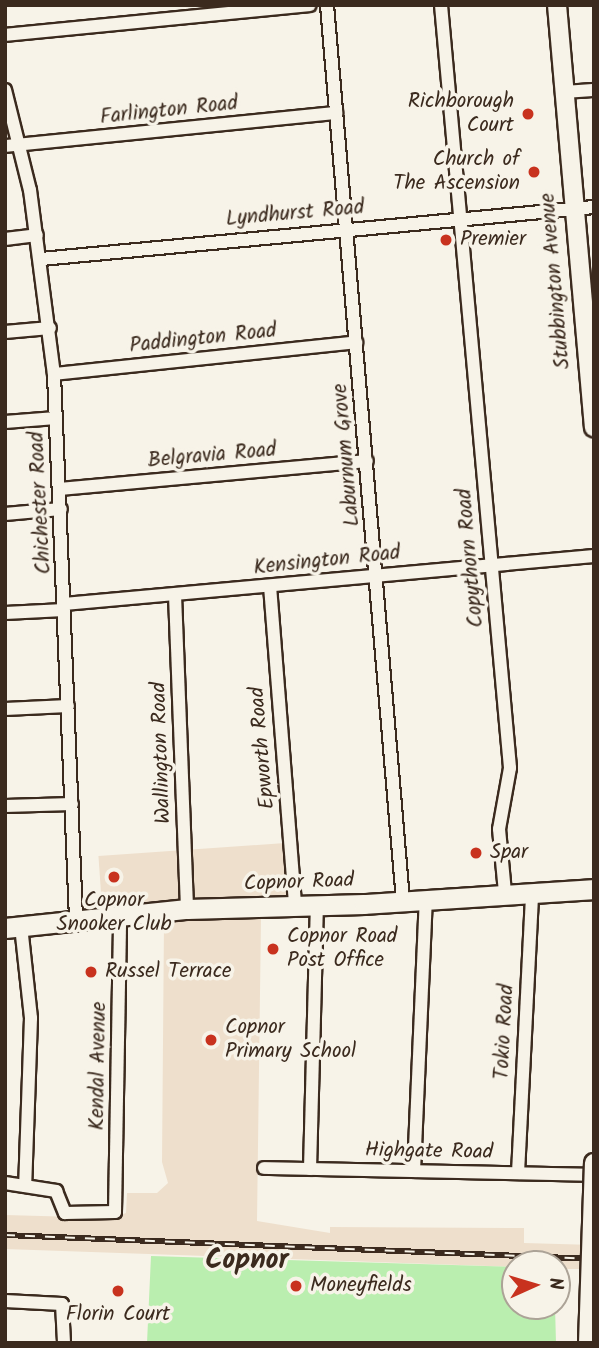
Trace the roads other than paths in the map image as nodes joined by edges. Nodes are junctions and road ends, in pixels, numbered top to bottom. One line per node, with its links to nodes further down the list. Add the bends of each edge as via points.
1 (310, 5): 5 (street)
2 (327, 5): 9 (street, Laburnum Grove)
3 (440, 5): 14 (street, Copythorn Road)
4 (556, 5): 8 (street, Stubbington Avenue)
5 (5, 35)
6 (5, 90): 10 (street, Chichester Road)
7 (594, 90): 8 (street)
8 (563, 92): 13 (street, Stubbington Avenue)
9 (336, 113): 10 (street, Farlington Road); 15 (street, Laburnum Grove)
10 (20, 145): 11 (street, Farlington Road); 16 (street, Chichester Road)
11 (5, 146)
12 (594, 207): 13 (street, Lyndhurst Road)
13 (572, 209): 14 (street, Lyndhurst Road); 19 (street, Stubbington Avenue)
14 (459, 219): 15 (street, Lyndhurst Road); 32 (street, Copythorn Road)
15 (347, 229): 18 (street, Lyndhurst Road); 22 (street, Laburnum Grove)
16 (37, 235): 17 (street); 18 (street, Chichester Road)
17 (5, 239)
18 (41, 259): 20 (street, Chichester Road)
19 (588, 324): 26 (street, Stubbington Avenue)
20 (50, 328): 21 (street); 23 (street, Chichester Road)
21 (5, 332)
22 (356, 342): 23 (street, Paddington Road); 27 (street, Laburnum Grove)
23 (54, 374): 24 (street, Chichester Road)
24 (56, 418): 25 (street); 28 (street, Chichester Road)
25 (5, 422)
26 (594, 427)
27 (367, 461): 28 (street, Belgravia Road); 33 (street, Laburnum Grove)
28 (60, 489): 29 (street, Chichester Road)
29 (61, 509): 30 (street); 36 (street, Chichester Road)
30 (5, 514)
31 (594, 556): 32 (street, Kensington Road)
32 (491, 565): 33 (street, Kensington Road); 43 (street, Copythorn Road, via 510,768 499,829)
33 (376, 575): 34 (street, Kensington Road); 46 (street, Laburnum Grove)
34 (270, 586): 35 (street, Kensington Road); 47 (street, Epworth Road)
35 (175, 595): 36 (street, Kensington Road); 49 (street, Wallington Road)
36 (64, 607): 37 (street, Kensington Road); 38 (street, Chichester Road)
37 (5, 613)
38 (68, 706): 39 (street); 40 (street, Chichester Road)
39 (5, 709)
40 (72, 804): 41 (street); 51 (street, Chichester Road)
41 (5, 806)
42 (594, 889): 44 (main road, Copnor Road)
43 (505, 893): 44 (main road, Copnor Road); 45 (main road, Copnor Road)
44 (532, 893): 57 (street, Tokio Road)
45 (426, 898): 46 (main road, Copnor Road); 56 (street)
46 (403, 901): 48 (main road, Copnor Road)
47 (295, 906): 48 (main road, Copnor Road); 49 (main road, Copnor Road)
48 (317, 906): 55 (street)
49 (187, 909): 50 (main road, Copnor Road)
50 (120, 915): 51 (main road, Copnor Road); 60 (street, Kendal Avenue, via 116,1208 111,1214 65,1213 56,1191)
51 (76, 920): 52 (main road, Copnor Road)
52 (13, 927): 60 (street, via 31,1018)
53 (594, 1163): 63 (street, bridge)
54 (264, 1168): 55 (street, Highgate Road)
55 (310, 1169): 56 (street, Highgate Road)
56 (414, 1171): 57 (street, Highgate Road)
57 (517, 1173): 58 (street, Highgate Road)
58 (594, 1175)
59 (5, 1183): 60 (street)
60 (25, 1186)
61 (5, 1301): 62 (street, via 58,1302 65,1307)
62 (64, 1343)
63 (587, 1343)

